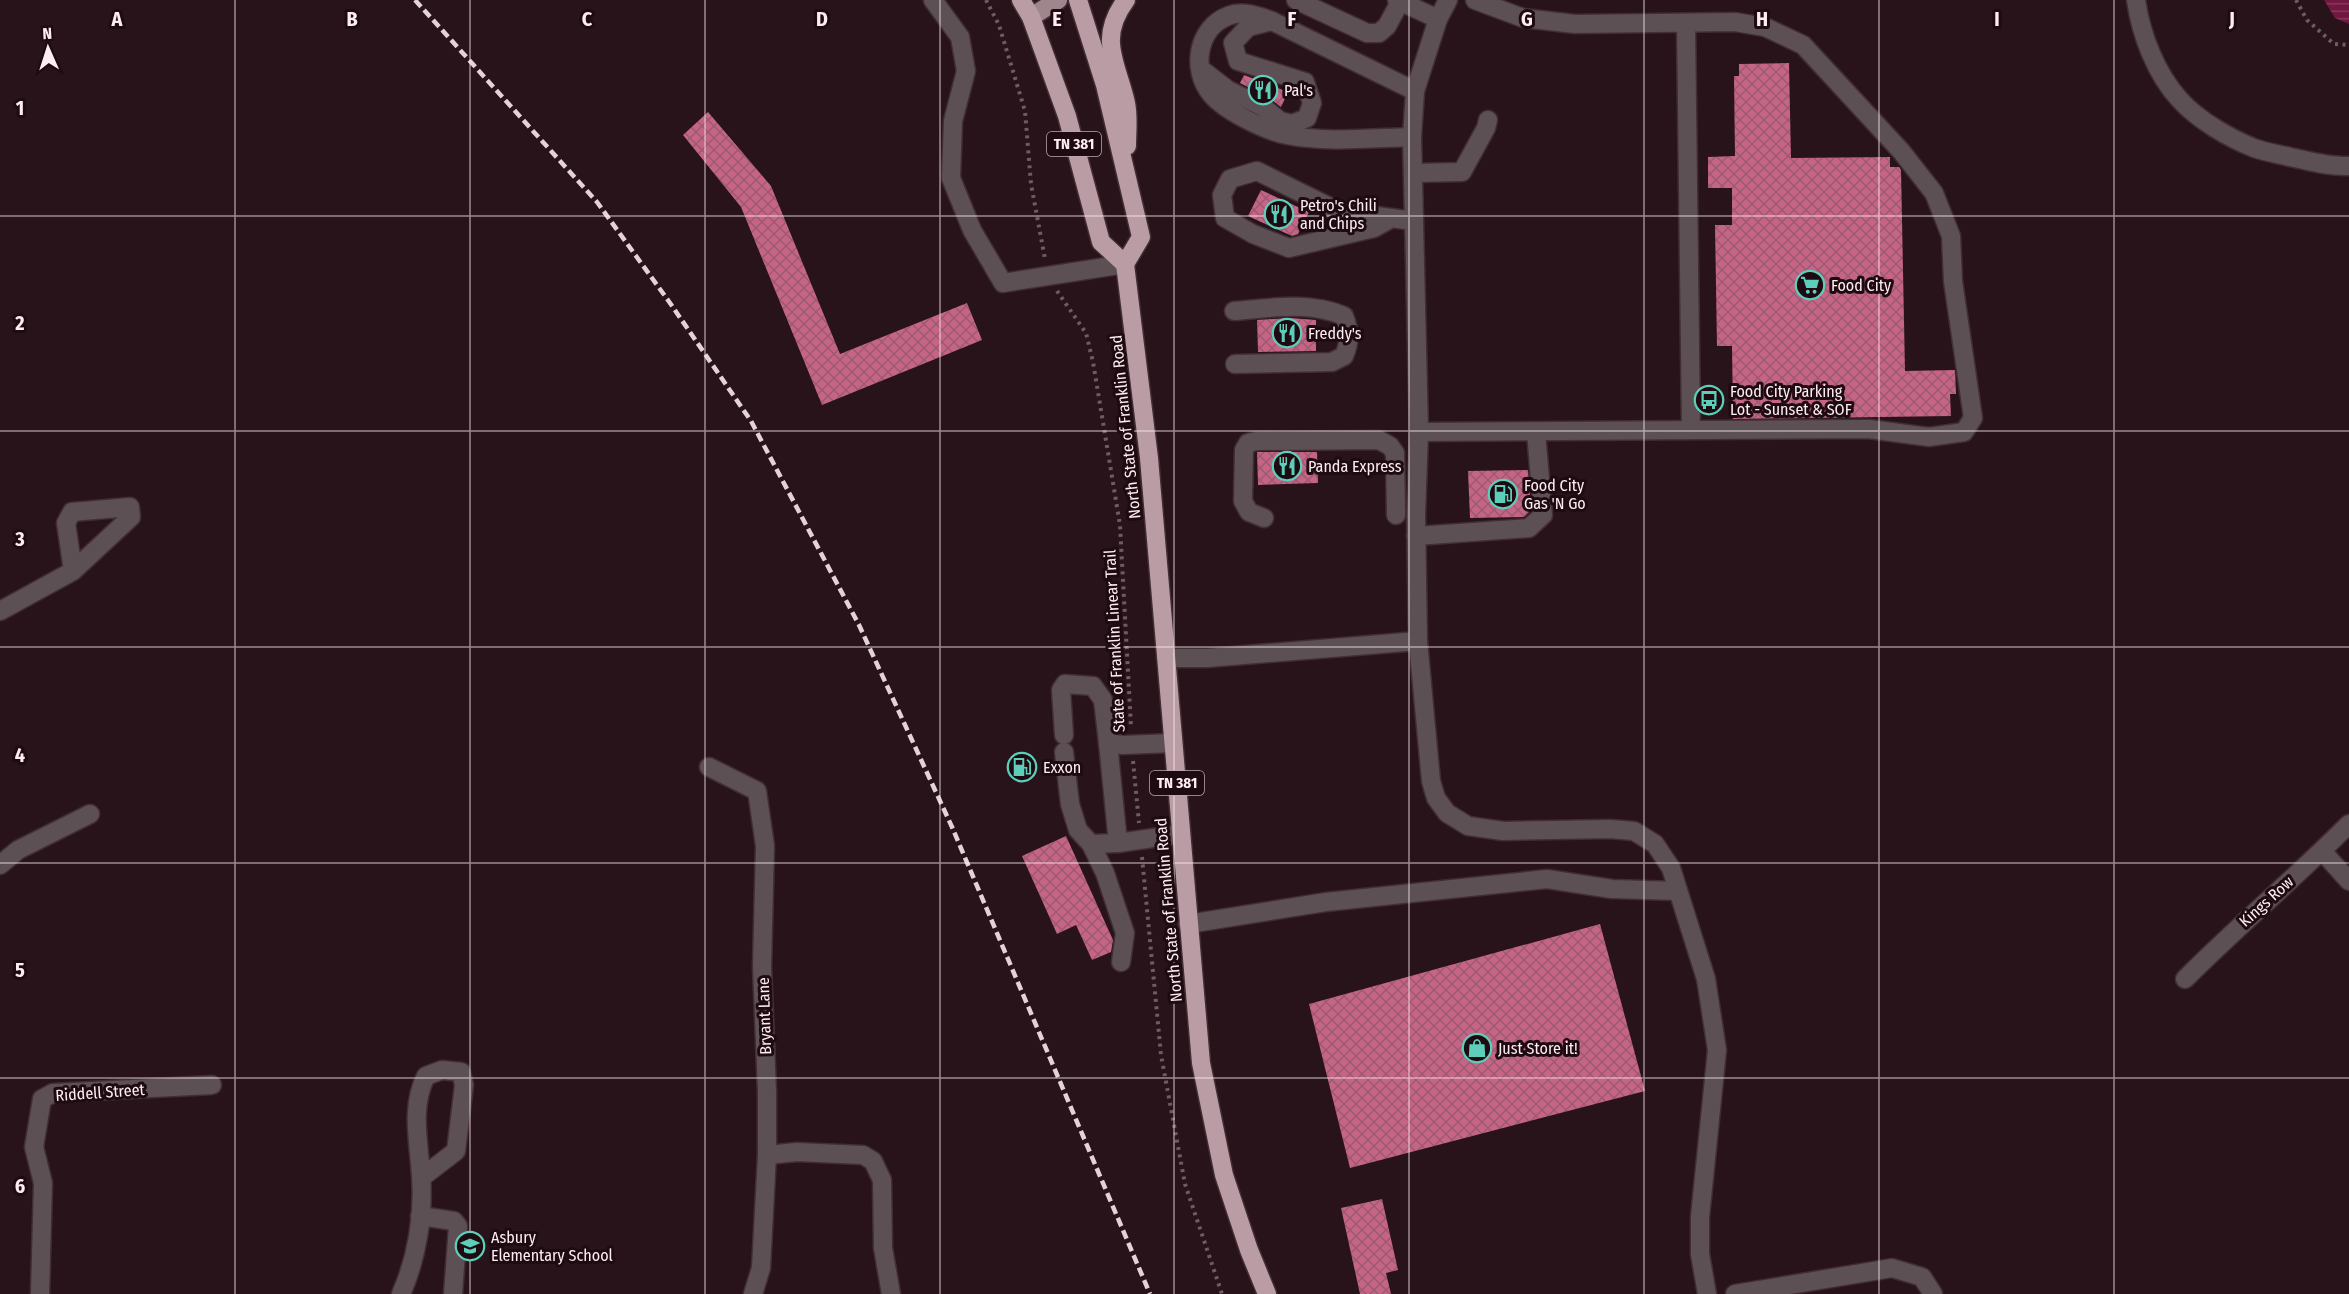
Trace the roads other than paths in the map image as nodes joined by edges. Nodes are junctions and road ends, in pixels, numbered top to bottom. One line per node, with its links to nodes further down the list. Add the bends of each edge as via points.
1 (933, 0): 24 (street, via 960,37 966,70 953,121 951,178 972,230 1003,283)
2 (1020, 0): 11 (highway, TN 381)
3 (1058, 0): 11 (main road)
4 (1078, 0): 21 (highway, TN 381, via 1105,85)
5 (1126, 0): 21 (highway, via 1113,25 1110,47 1127,105)
6 (1296, 0): 10 (street, via 1367,33 1379,33 1388,26)
7 (1448, 0): 12 (street)
8 (1474, 0): 14 (street, via 1523,18 1575,24)
9 (2136, 0): 19 (street, via 2148,46 2161,72 2180,101 2200,117 2255,148)
10 (1399, 1): 12 (street)
11 (1031, 17): 24 (highway, TN 381, via 1067,116 1101,242)
12 (1438, 19): 16 (street)
13 (1272, 21): 15 (street, via 1253,14 1228,15 1210,28 1200,47); 15 (street, via 1248,27 1233,43 1239,61 1305,82 1312,103 1307,118 1292,124 1280,121); 16 (street)
14 (1686, 23): 27 (street); 27 (street, via 1735,22 1765,27 1803,45 1901,151 1934,194 1951,236 1953,280 1973,418 1964,432 1929,437 1869,429)
15 (1200, 69): 18 (street, via 1210,93 1233,113 1286,135)
16 (1415, 91): 18 (street)
17 (1488, 120): 20 (street, via 1462,172)
18 (1412, 137): 20 (street)
19 (2349, 166)
20 (1413, 173): 23 (street)
21 (1128, 181): 24 (highway, TN 381, via 1141,237)
22 (1392, 218): 22 (street, via 1338,211 1257,171 1230,179 1222,195 1225,218 1289,248 1374,228); 23 (street)
23 (1414, 221): 28 (street)
24 (1125, 264): 36 (highway, North State of Franklin Road / TN 381, via 1149,458)
25 (1234, 311): 26 (street, via 1313,307 1344,316 1349,335 1344,356 1332,362)
26 (1235, 364)
27 (1691, 429): 29 (street)
28 (1419, 432): 29 (street); 32 (street)
29 (1536, 432): 32 (street, via 1543,514 1530,528)
30 (1396, 515): 31 (street, via 1395,453 1379,440 1256,441 1244,450 1244,501 1249,512)
31 (1264, 518)
32 (1416, 536): 35 (street)
33 (73, 571): 34 (street)
34 (0, 611)
35 (1418, 641): 36 (street); 48 (street, via 1431,781 1436,798 1447,813 1468,826 1503,831 1634,831 1655,844 1671,868)
36 (1166, 658): 38 (highway, North State of Franklin Road / TN 381)
37 (1108, 743): 38 (street); 43 (street); 44 (street, via 1103,700 1093,686 1065,684 1061,690 1070,804 1078,830)
38 (1173, 743): 42 (highway, North State of Franklin Road / TN 381)
39 (709, 767): 53 (street, Bryant Lane, via 757,791 764,835 762,967)
40 (90, 814): 46 (street, via 18,850)
41 (2349, 824): 45 (street, Kings Row)
42 (1181, 834): 43 (street); 49 (highway, North State of Franklin Road / TN 381)
43 (1118, 843): 44 (street)
44 (1092, 844): 50 (street, via 1125,933)
45 (2322, 851): 47 (street); 51 (street, Kings Row)
46 (0, 865)
47 (2349, 881)
48 (1678, 891): 49 (street, via 1612,889 1547,879 1326,902); 62 (street, via 1706,979 1717,1050 1700,1217 1700,1254)
49 (1188, 924): 61 (highway, North State of Franklin Road / TN 381, via 1198,1040 1209,1110 1224,1175)
50 (1121, 962)
51 (2184, 979)
52 (212, 1085): 56 (street, Riddell Street, via 53,1093 42,1099 34,1147 44,1183)
53 (767, 1155): 59 (street, Bryant Lane, via 761,1268); 60 (street, via 863,1155 873,1161 882,1180 883,1248)
54 (421, 1178): 54 (street, via 416,1126 419,1090 426,1076 441,1070 461,1072 464,1085 456,1151); 55 (street)
55 (420, 1216): 57 (street, via 419,1237); 58 (street, via 454,1221 458,1226)
56 (40, 1294)
57 (401, 1294)
58 (453, 1294)
59 (753, 1294)
60 (891, 1294)
61 (1267, 1294)
62 (1707, 1294)
63 (1735, 1294): 64 (street, via 1892,1268 1922,1276)
64 (1933, 1294)

